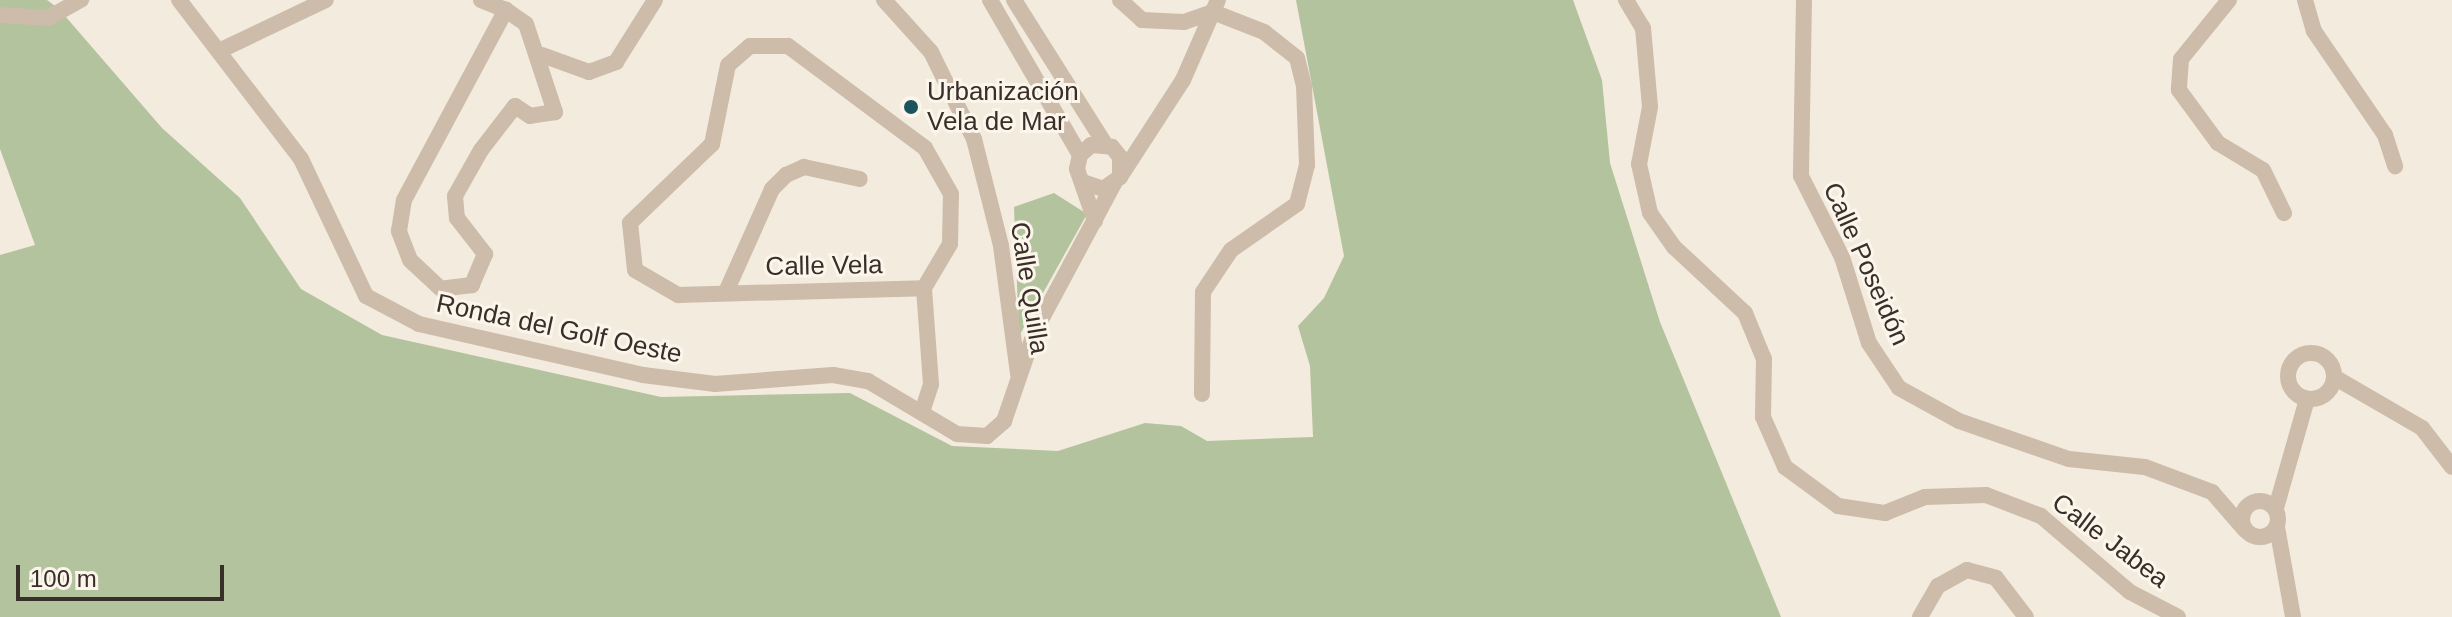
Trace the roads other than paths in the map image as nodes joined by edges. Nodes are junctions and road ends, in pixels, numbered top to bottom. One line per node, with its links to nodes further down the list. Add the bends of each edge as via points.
1 (81, 0): 16 (street, via 48,18)
2 (179, 0): 17 (street, Ronda del Golf Oeste)
3 (326, 0): 17 (street)
4 (481, 0): 15 (street)
5 (655, 0): 18 (street, via 616,62 589,72)
6 (884, 0): 30 (street, Calle Quilla, via 931,52 974,139 1001,246)
7 (990, 0): 21 (street)
8 (1014, 0): 20 (street)
9 (1120, 0): 14 (street, via 1142,20 1184,22)
10 (1626, 0): 45 (street, Calle Jabea, via 1643,28 1650,107 1639,164 1650,213 1674,247 1745,313 1764,359 1763,417 1785,467 1838,506 1885,513 1925,497 1986,495 2041,516 2130,592)
11 (1804, 0): 38 (street, Calle Poseidón, via 1801,176 1842,257 1869,343 1899,388 1959,421 2069,459 2145,467)
12 (2229, 0): 26 (street, via 2181,59 2179,90 2218,143 2263,170)
13 (2305, 0): 22 (street, via 2314,31 2385,135)
14 (1214, 4): 19 (street, Ronda del Golf Oeste, via 1183,80); 32 (street, via 1297,58 1307,165 1297,204 1231,250 1203,292)
15 (506, 10): 18 (street, via 526,24); 18 (street, via 404,200 399,231 410,260 441,289 472,285 485,254 457,218 455,196 481,150 515,106 530,116 555,112)
16 (0, 15)
17 (221, 50): 36 (street, Ronda del Golf Oeste, via 318,187 353,278 387,313 643,375 715,384 856,379)
18 (542, 55)
19 (1144, 140): 20 (street); 24 (street, Ronda del Golf Oeste)
20 (1111, 148): 21 (street); 24 (street)
21 (1080, 155): 25 (street)
22 (2395, 166)
23 (860, 179): 29 (street, Calle Vela, via 804,167 786,175 772,189)
24 (1118, 180): 25 (street, via 1103,189); 27 (street, Ronda del Golf Oeste)
25 (1083, 182): 27 (street)
26 (2284, 213)
27 (1095, 221): 30 (street, Ronda del Golf Oeste)
28 (924, 288): 29 (street, Calle Vela); 29 (street, Calle Vela, via 950,244 951,194 925,148 788,46 769,41 728,65 712,144 630,223 635,270 653,287 678,295); 36 (street, via 931,384)
29 (726, 292)
30 (1018, 374): 36 (street, Ronda del Golf Oeste, via 1004,421 987,436 957,434)
31 (2334, 377): 33 (street); 34 (street); 35 (street, via 2326,358 2304,354 2288,369)
32 (1202, 394)
33 (2326, 394): 34 (street); 35 (street)
34 (2357, 396): 37 (street, via 2422,428)
35 (2302, 397): 39 (street, via 2278,487)
36 (923, 409)
37 (2452, 467)
38 (2224, 500): 39 (street, Calle Poseidón); 41 (street)
39 (2264, 504): 40 (street); 41 (street, via 2243,514)
40 (2277, 527): 41 (street, via 2262,538); 42 (street)
41 (2248, 532): 42 (street)
42 (2278, 565): 46 (street)
43 (1920, 617): 44 (street, via 1938,586 1967,570 1996,578)
44 (2026, 617)
45 (2178, 617)
46 (2293, 617)

